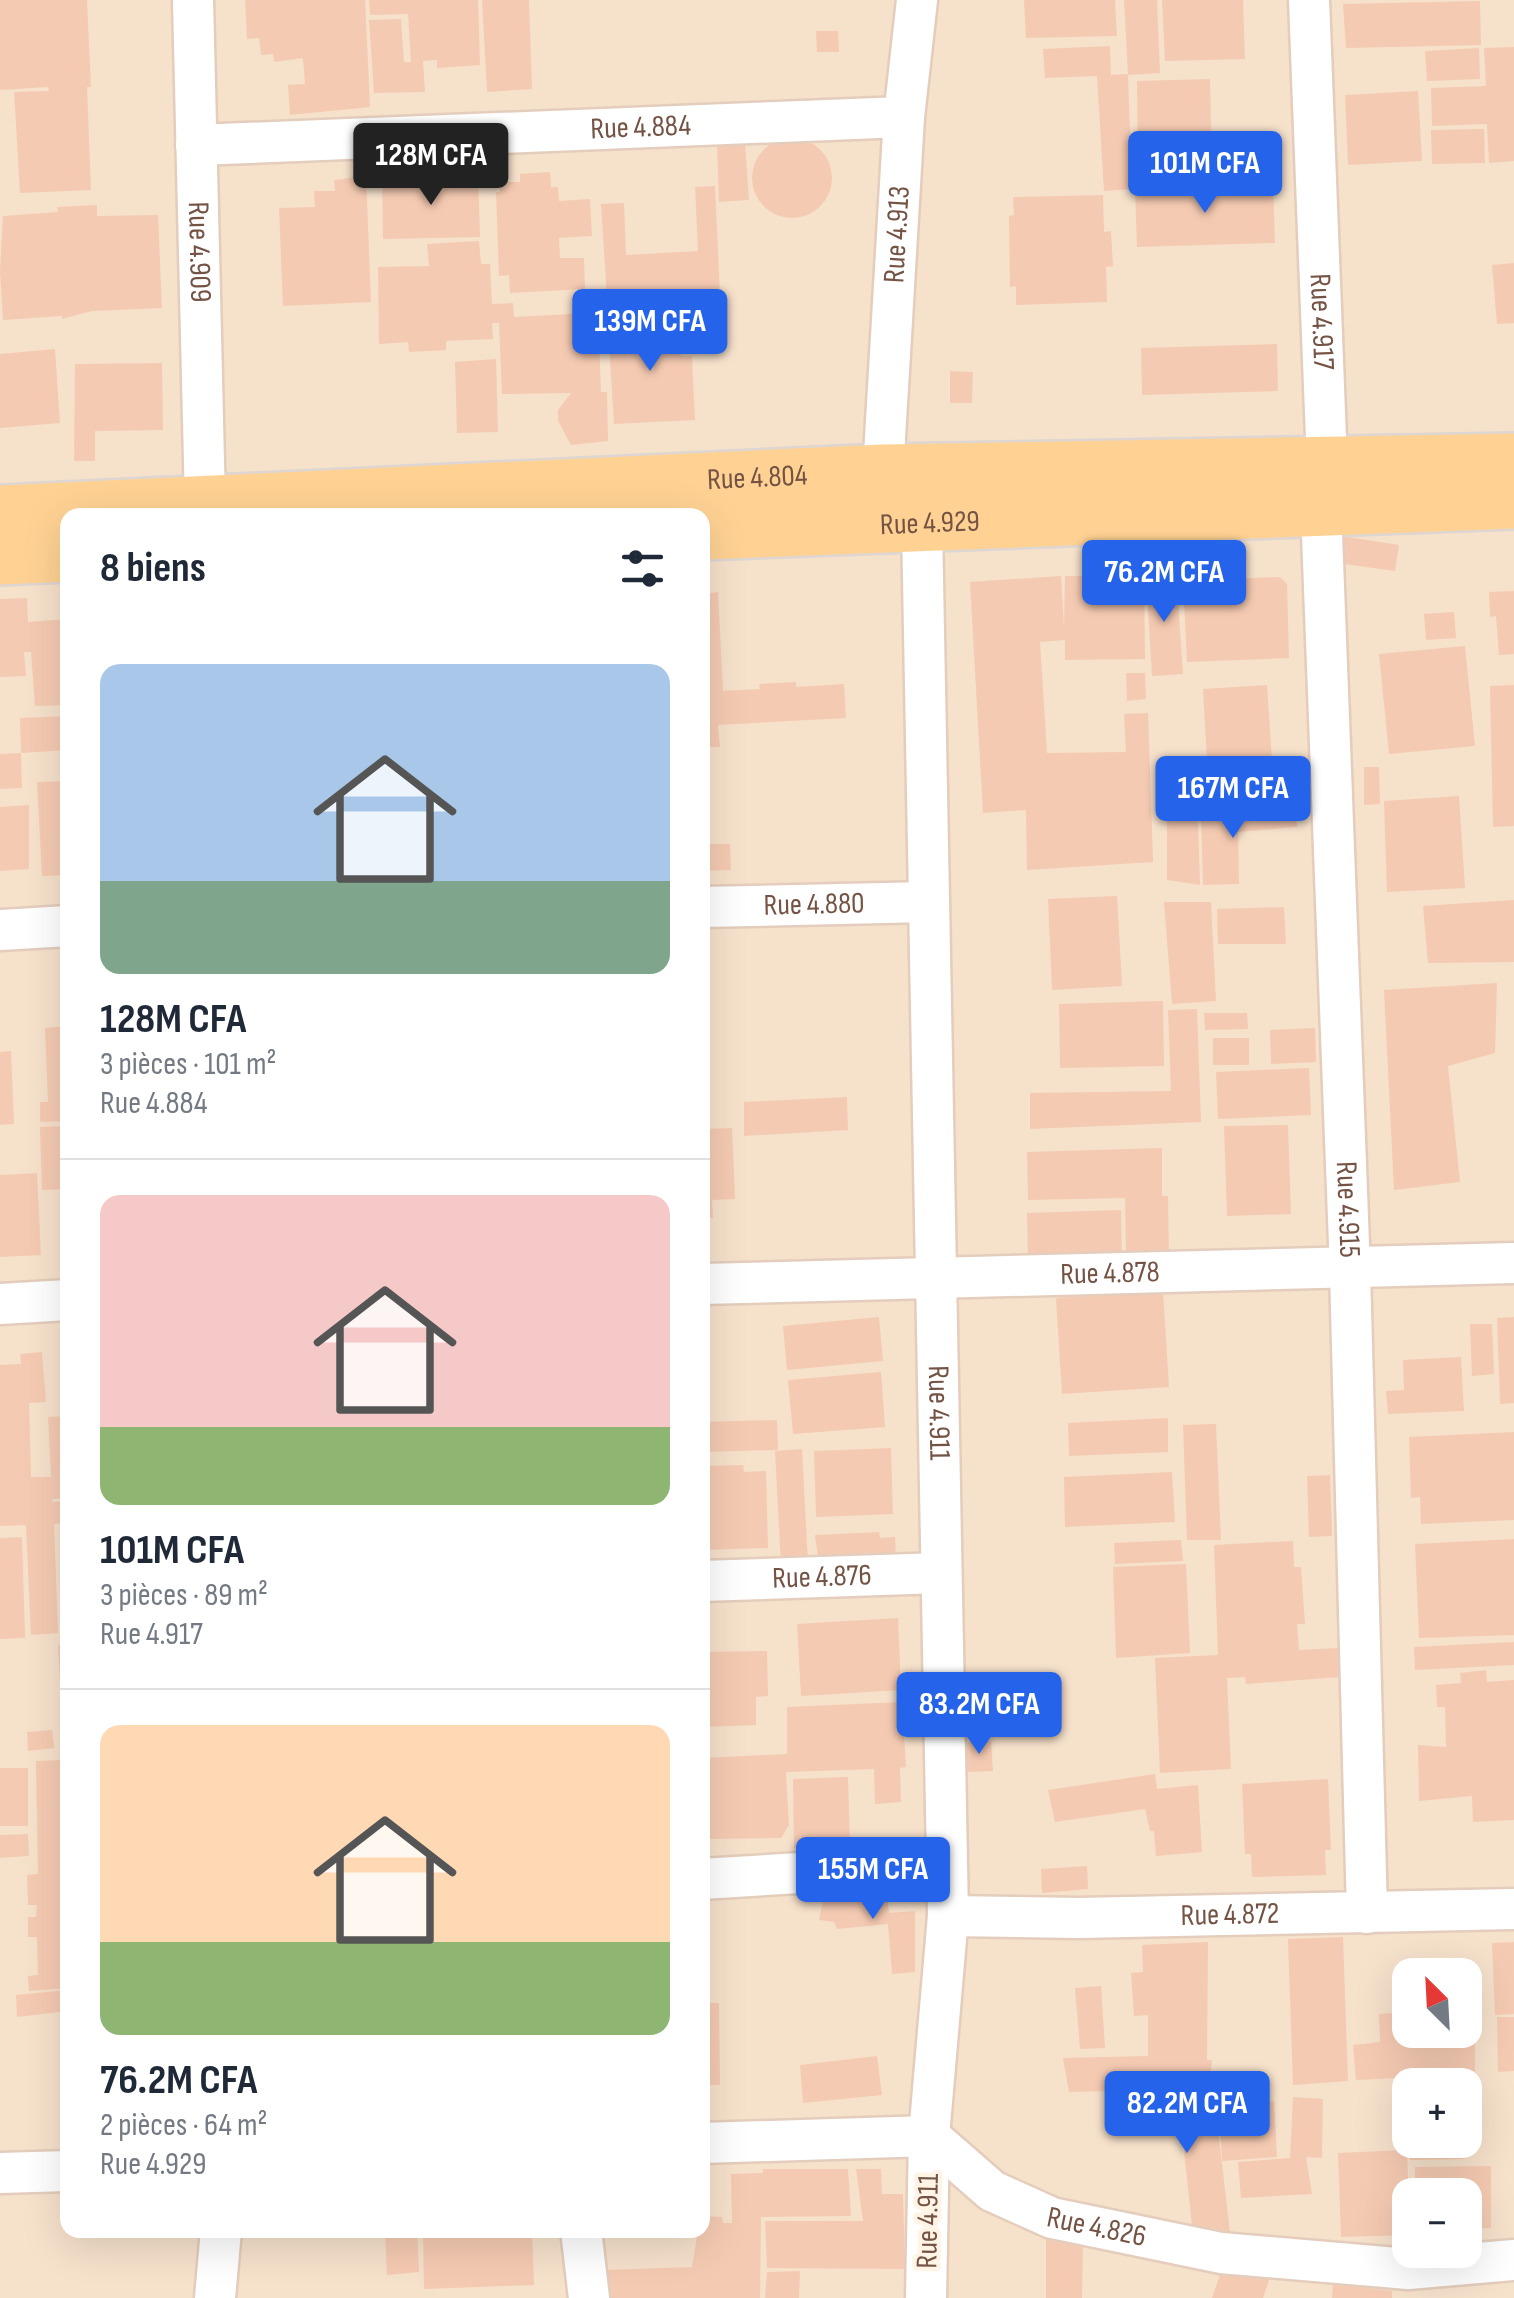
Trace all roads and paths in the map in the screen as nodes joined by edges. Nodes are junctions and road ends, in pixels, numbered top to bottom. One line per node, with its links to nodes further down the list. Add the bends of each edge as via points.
1 (193, 0): 5 (street, Rue 4.909)
2 (918, 0): 4 (street, Rue 4.913)
3 (1309, 0): 8 (street, Rue 4.917)
4 (904, 116): 5 (street, Rue 4.884); 7 (street, Rue 4.913)
5 (196, 145): 10 (street, Rue 4.909)
6 (1514, 461): 8 (main road, Rue 4.804)
7 (883, 472): 8 (main road, Rue 4.804); 10 (main road, Rue 4.804)
8 (1324, 486): 9 (main road, Rue 4.929); 14 (main road, Rue 4.929); 23 (street, Rue 4.915)
9 (1514, 501)
10 (205, 504): 11 (main road, Rue 4.804)
11 (114, 508)
12 (60, 510): 13 (main road, Rue 4.804)
13 (0, 513)
14 (922, 525): 15 (main road, Rue 4.929); 18 (street, Rue 4.911)
15 (710, 532)
16 (60, 554): 17 (main road)
17 (0, 557)
18 (928, 902): 19 (street, Rue 4.880); 24 (street, Rue 4.911)
19 (710, 908)
20 (60, 926): 21 (street)
21 (0, 930)
22 (1514, 1263): 23 (street, Rue 4.878)
23 (1350, 1270): 24 (street, Rue 4.878); 33 (street, Rue 4.915)
24 (934, 1280): 25 (street, Rue 4.878); 28 (street, Rue 4.911)
25 (710, 1284)
26 (60, 1300): 27 (street)
27 (0, 1304)
28 (941, 1573): 29 (street, Rue 4.876); 30 (street, Rue 4.911)
29 (710, 1581)
30 (945, 1864): 31 (street); 34 (street, Rue 4.911)
31 (710, 1879)
32 (1514, 1909): 33 (street, Rue 4.872)
33 (1367, 1913): 34 (street, Rue 4.872)
34 (948, 1916): 35 (street, Rue 4.911)
35 (929, 2136): 36 (street); 42 (street, Rue 4.826, via 992,2191 1052,2218); 45 (street, Rue 4.911)
36 (710, 2144)
37 (60, 2171): 38 (street)
38 (0, 2172)
39 (221, 2238): 43 (street)
40 (582, 2238): 44 (street)
41 (1514, 2260): 42 (street, Rue 4.826)
42 (1408, 2284)
43 (216, 2298)
44 (589, 2298)
45 (926, 2298)

